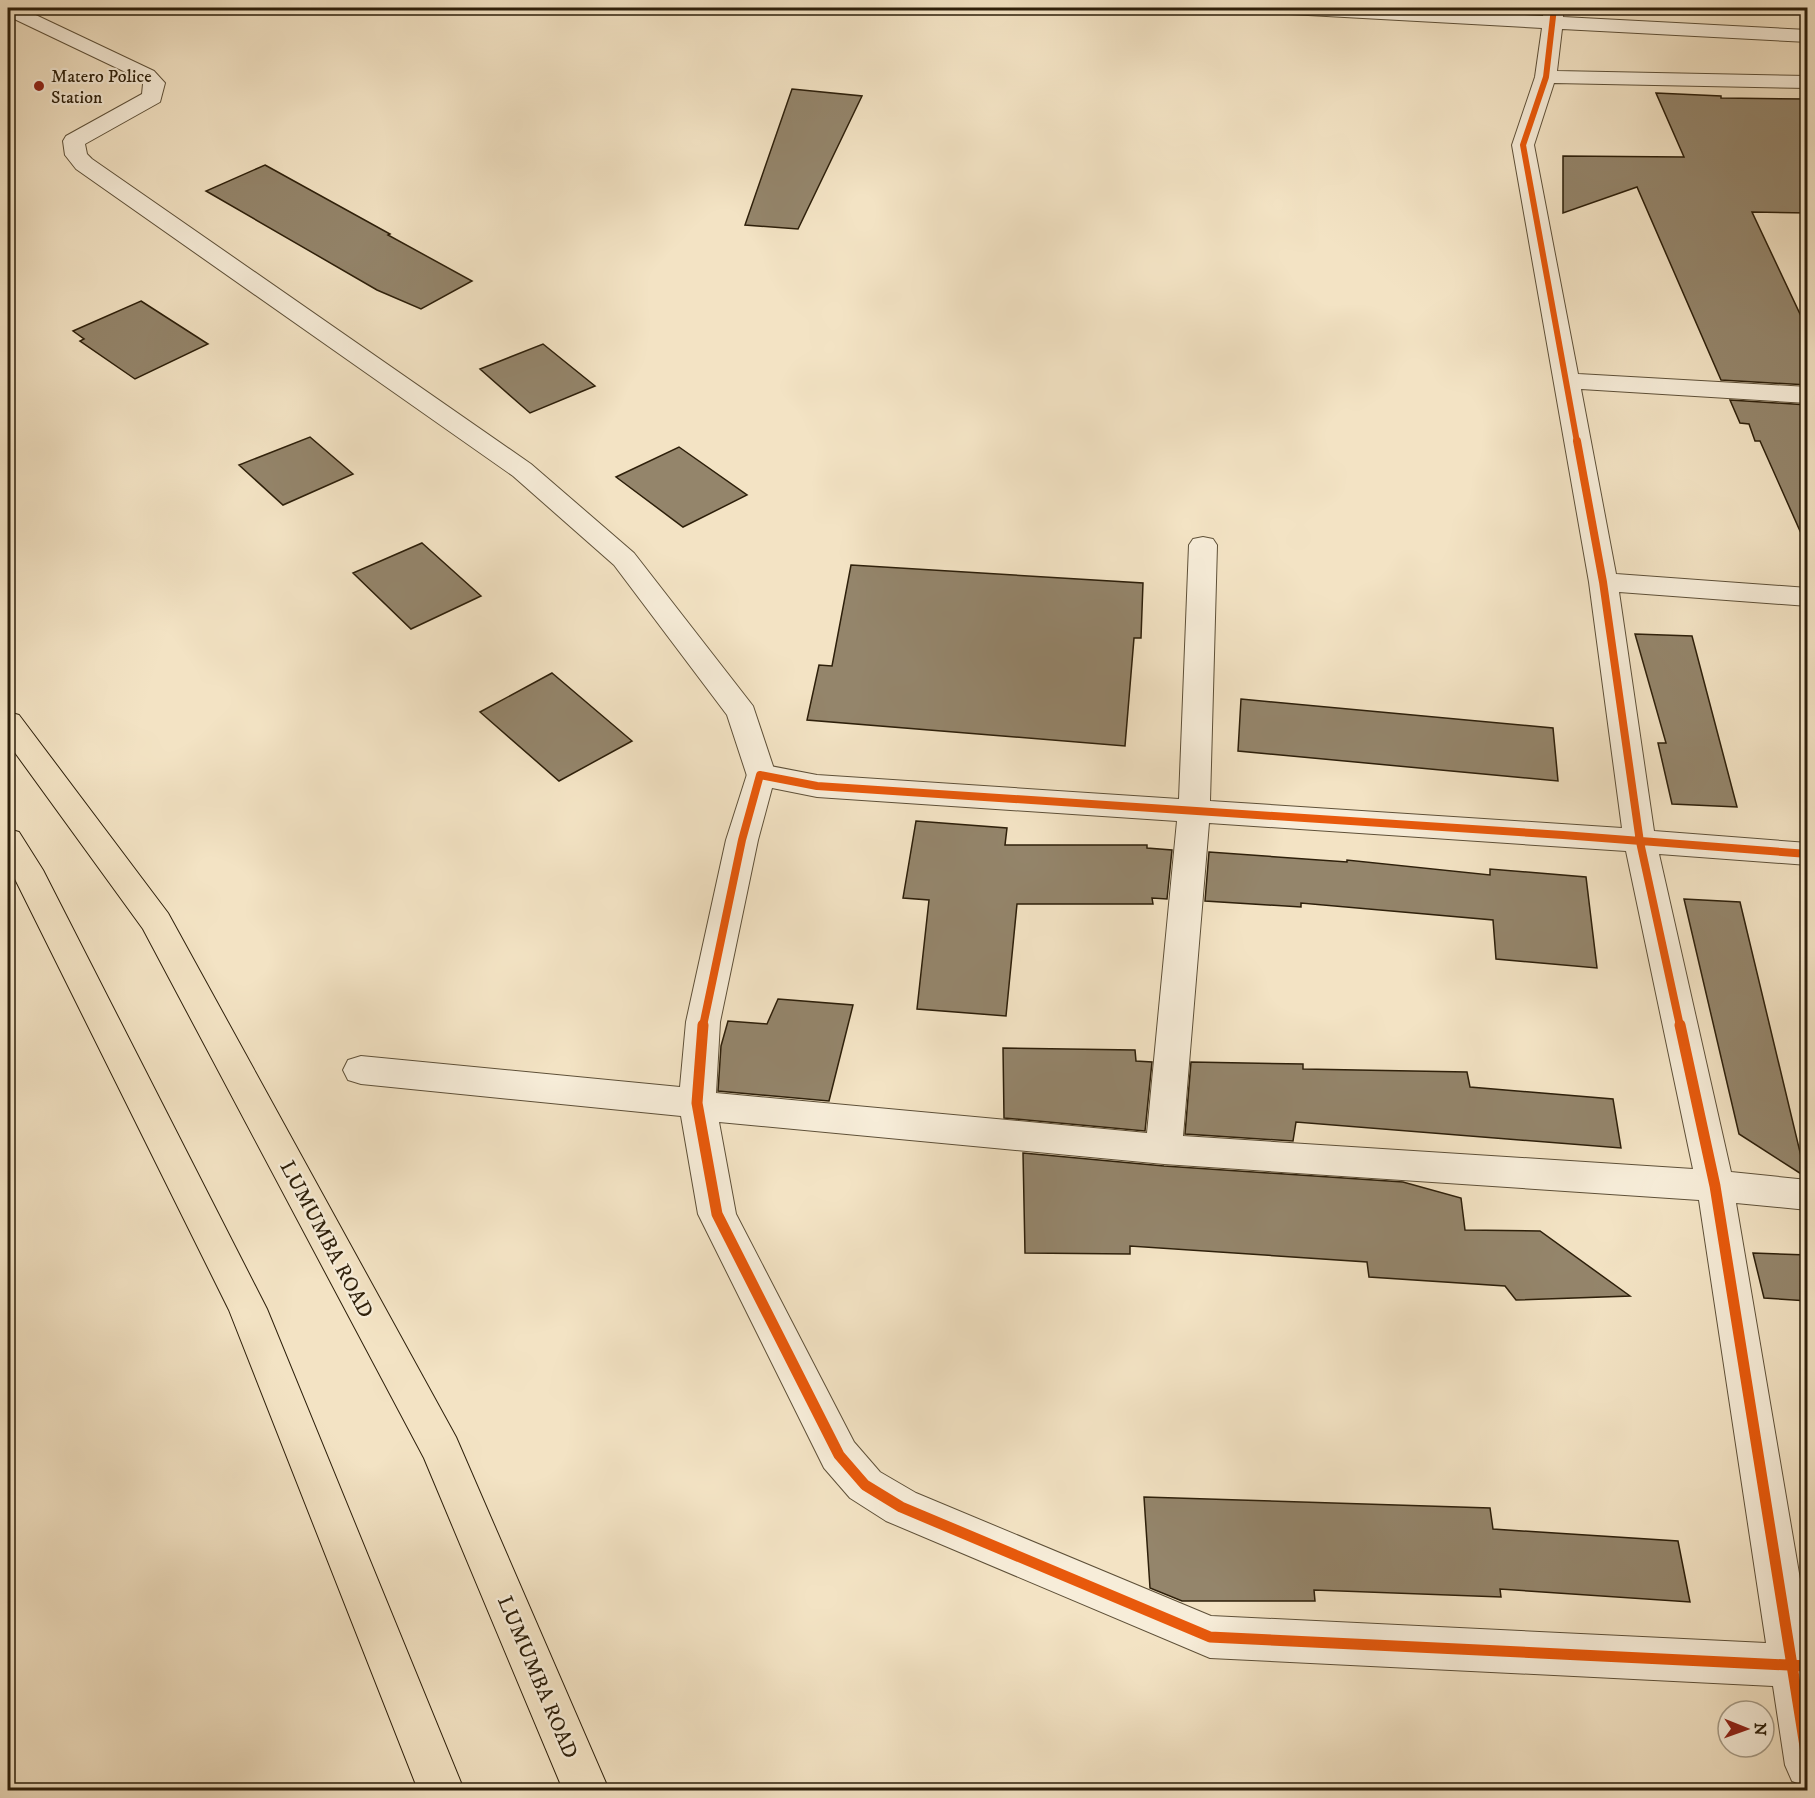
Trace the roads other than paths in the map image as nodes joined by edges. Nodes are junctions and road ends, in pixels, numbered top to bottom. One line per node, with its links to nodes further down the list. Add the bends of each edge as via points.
1 (1290, 8): 3 (street)
2 (8, 9): 13 (street, via 147,75 154,83 152,97 74,141 76,155 84,164 522,470 624,559 742,713)
3 (1552, 15): 4 (street); 5 (street)
4 (1808, 36)
5 (1546, 77): 6 (street); 7 (street, via 1523,145)
6 (1808, 82)
7 (1566, 381): 8 (street); 10 (street)
8 (1808, 395)
9 (1203, 544): 14 (street)
10 (1603, 582): 11 (street); 16 (street)
11 (1808, 597)
12 (8, 722): 26 (main road, LUMUMBA ROAD, via 156,922 441,1450)
13 (760, 775): 14 (street, via 817,786); 19 (street, via 703,1022)
14 (1194, 810): 16 (street); 20 (street)
15 (8, 840): 25 (main road, via 27,870 248,1309)
16 (1640, 842): 17 (street); 21 (street)
17 (1808, 854)
18 (361, 1070): 19 (street)
19 (697, 1103): 20 (street, via 722,1109); 23 (street, via 717,1214 839,1455 865,1485 901,1507 1210,1637)
20 (1164, 1149): 21 (street)
21 (1715, 1186): 22 (street); 23 (street)
22 (1808, 1195)
23 (1799, 1665): 24 (street)
24 (1808, 1765)
25 (441, 1791)
26 (586, 1791)

